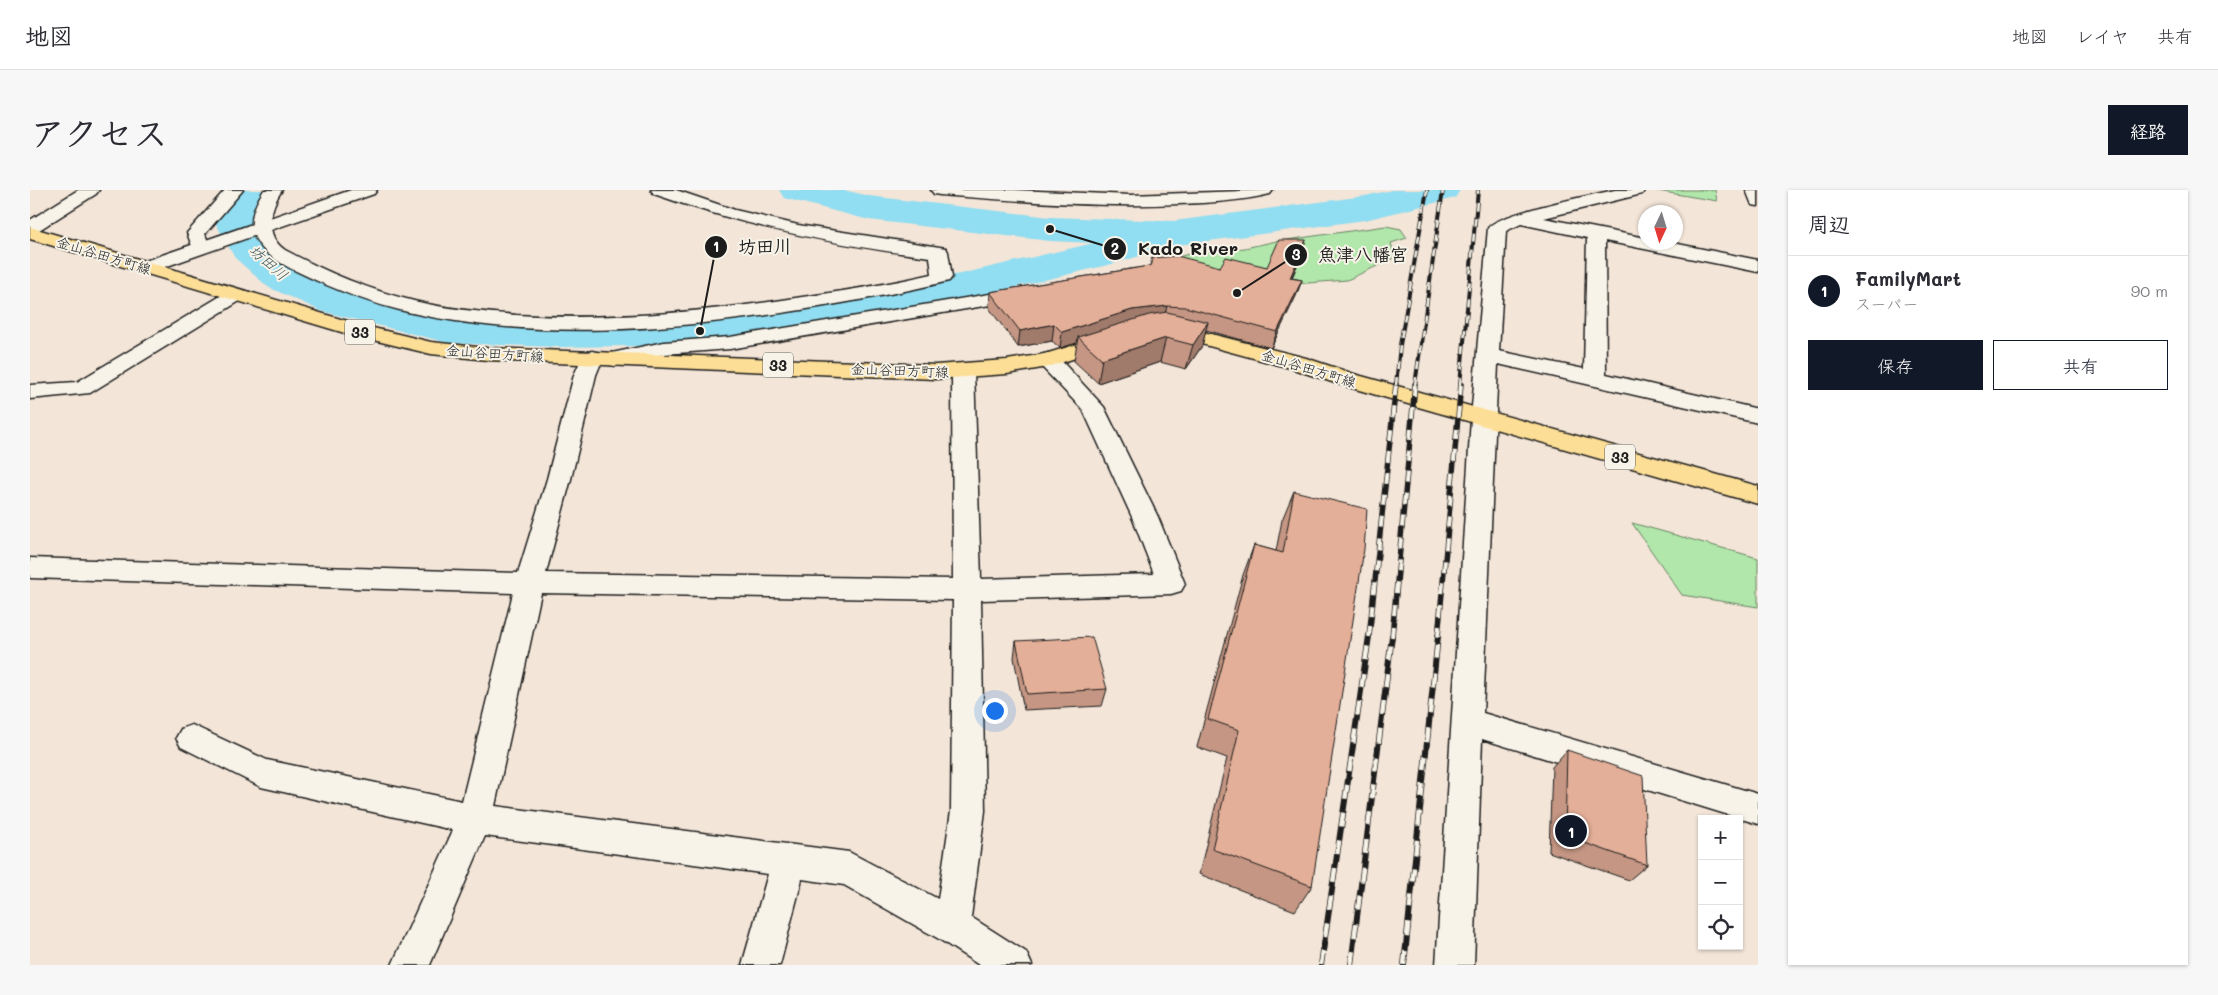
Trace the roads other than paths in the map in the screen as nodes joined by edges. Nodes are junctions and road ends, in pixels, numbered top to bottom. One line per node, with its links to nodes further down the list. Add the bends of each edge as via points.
1 (90, 190): 11 (street)
2 (234, 190): 15 (street, via 196,233)
3 (273, 190): 12 (street, via 260,212)
4 (368, 190): 12 (street)
5 (660, 190): 12 (street, via 707,208 762,223 843,240 939,252 942,277 776,308 694,319 565,324 416,308 357,293 272,250)
6 (940, 190): 9 (street)
7 (1264, 190): 9 (street, via 1174,199 1094,200)
8 (1636, 190): 10 (street)
9 (997, 192)
10 (1518, 219): 14 (street); 20 (street, via 1497,228)
11 (30, 228)
12 (258, 228): 15 (street)
13 (30, 233): 17 (main road, 金山谷田方町線 / 33)
14 (1596, 234): 16 (street); 24 (street)
15 (209, 245): 17 (street)
16 (1758, 266)
17 (146, 267): 19 (main road, 金山谷田方町線 / 33)
18 (1042, 291): 21 (street, via 730,344 664,348)
19 (236, 295): 21 (main road, 金山谷田方町線 / 33, via 355,330 431,348 487,354); 25 (street, via 82,388)
20 (1488, 355): 24 (street); 27 (street)
21 (604, 358): 23 (main road, 金山谷田方町線 / 33); 30 (street, via 585,375)
22 (1048, 360): 23 (main road, 金山谷田方町線 / 33); 27 (main road, 金山谷田方町線 / 33, via 1161,328 1298,363); 31 (street, via 1092,408 1145,518 1171,584)
23 (963, 371): 31 (street)
24 (1595, 378): 26 (street)
25 (30, 392)
26 (1758, 416)
27 (1482, 418): 28 (main road, 金山谷田方町線 / 33); 32 (street)
28 (1758, 495)
29 (30, 568): 30 (street)
30 (529, 584): 31 (street); 35 (street)
31 (967, 590): 37 (street, via 968,812)
32 (1468, 721): 34 (street); 41 (street)
33 (192, 738): 35 (street, via 261,773)
34 (1758, 809)
35 (475, 819): 36 (street); 38 (street)
36 (789, 861): 37 (street, via 849,869); 39 (street)
37 (952, 926): 40 (street)
38 (411, 965)
39 (761, 965)
40 (1013, 965)
41 (1455, 965)

